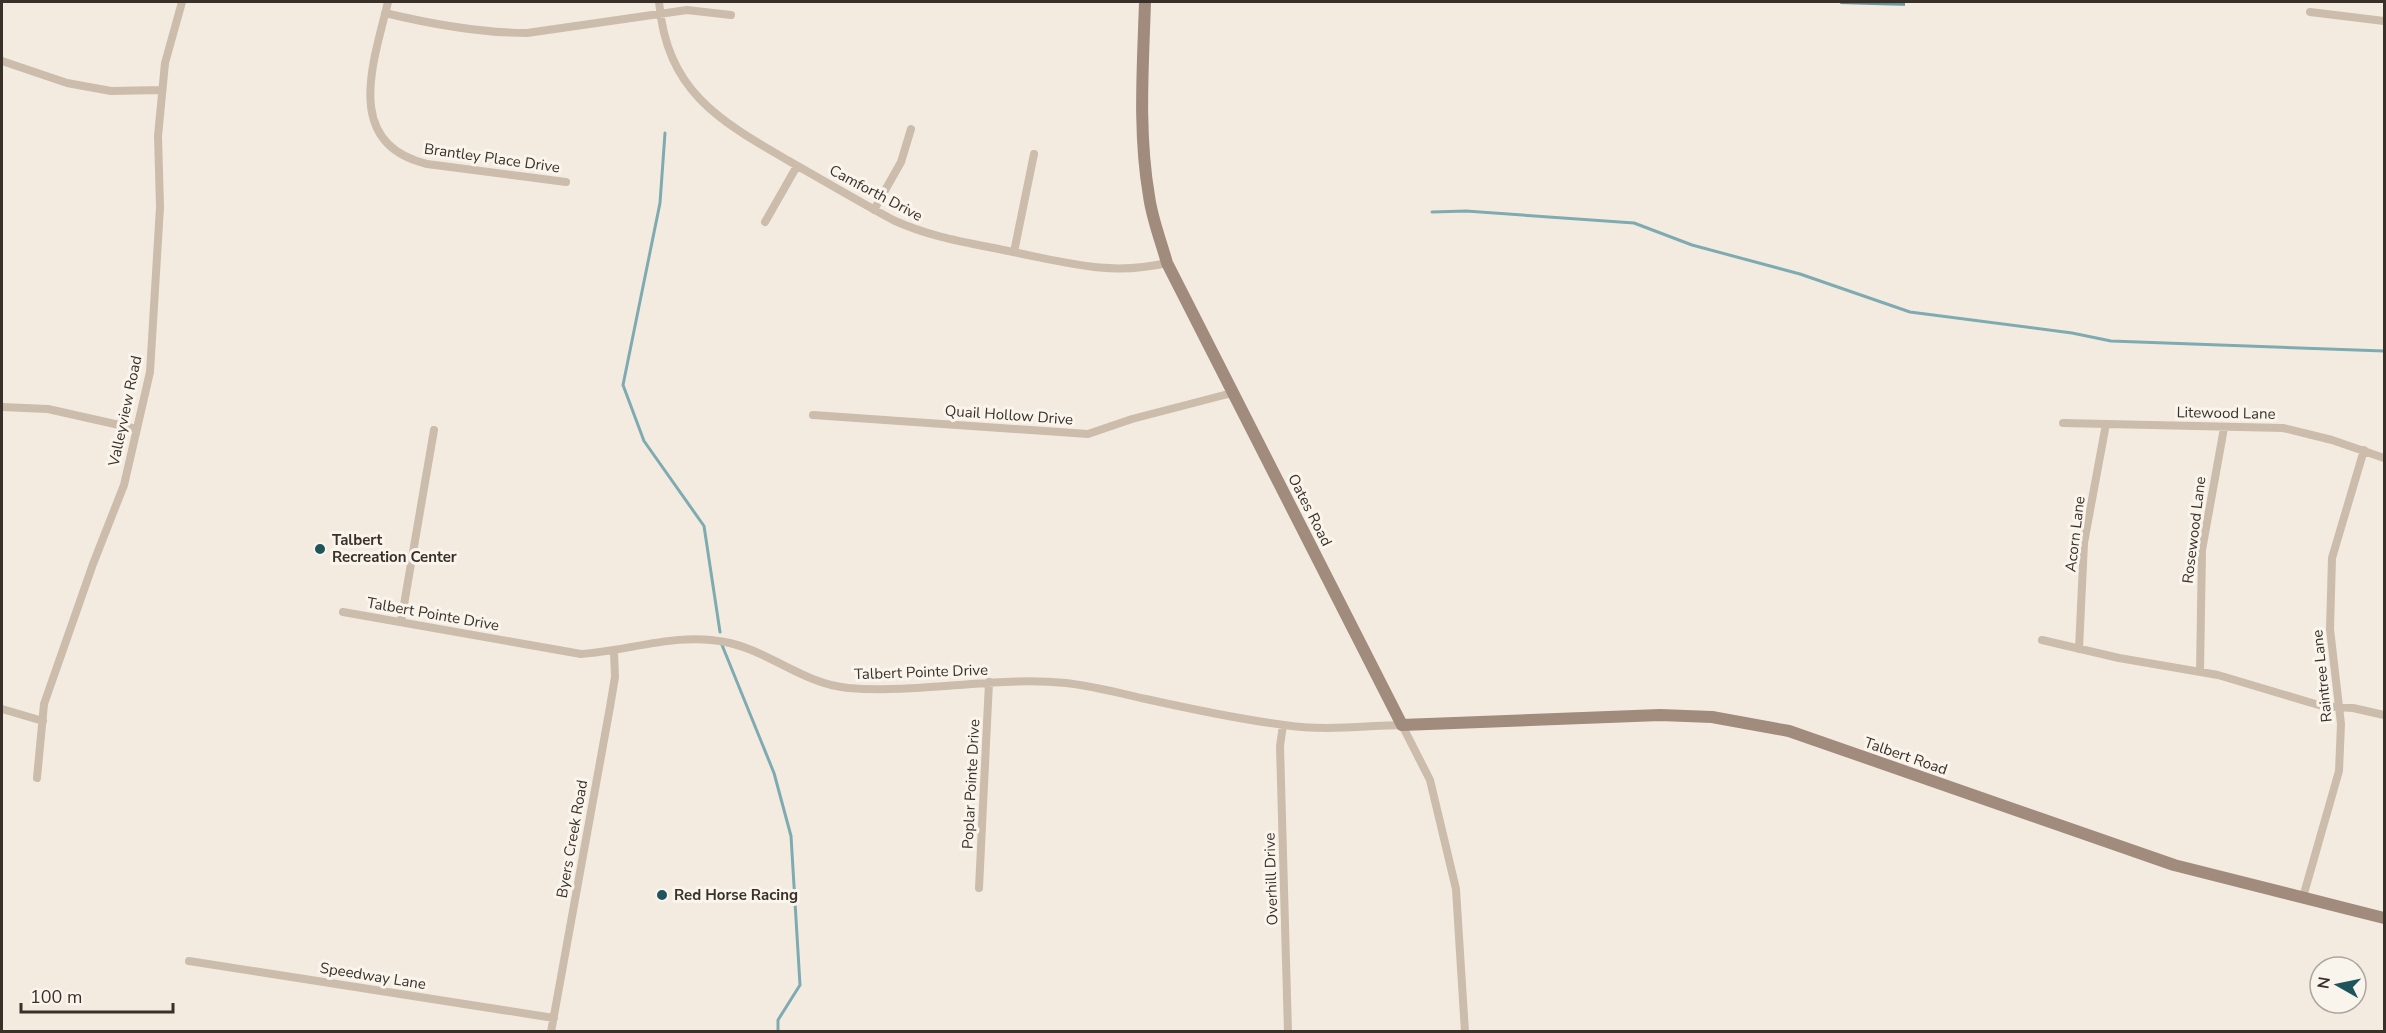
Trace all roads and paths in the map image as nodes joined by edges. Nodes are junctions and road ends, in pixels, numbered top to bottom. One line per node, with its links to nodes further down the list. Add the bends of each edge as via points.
1 (182, 2): 11 (street, Valleyview Road, via 165,63)
2 (388, 2): 6 (street, Brantley Place Drive)
3 (659, 2): 7 (street, Camforth Drive)
4 (1144, 2): 19 (street, Oates Road, via 1144,158 1149,198)
5 (2310, 12): 9 (street)
6 (385, 13): 7 (street, via 508,33); 15 (street, Brantley Place Drive, via 369,103 374,122 392,147 427,164)
7 (660, 15): 8 (street, via 687,10); 14 (street, Camforth Drive, via 675,64 697,98 723,122)
8 (732, 15)
9 (2385, 21)
10 (2, 61): 11 (street, via 67,83 111,91)
11 (162, 90): 26 (street, Valleyview Road, via 150,372)
12 (911, 129): 16 (street, via 901,162)
13 (1034, 154): 18 (street)
14 (797, 166): 16 (street, Camforth Drive); 17 (street)
15 (566, 182)
16 (874, 210): 18 (street, Camforth Drive, via 918,232)
17 (765, 222)
18 (1014, 252): 19 (street, Camforth Drive, via 1093,269 1132,269)
19 (1167, 263): 20 (street, Oates Road)
20 (1232, 393): 22 (street, Quail Hollow Drive, via 1088,434); 42 (street, Oates Road)
21 (2, 407): 26 (street, via 48,409)
22 (813, 415)
23 (2062, 423): 24 (street, Litewood Lane)
24 (2106, 424): 25 (street, Litewood Lane); 33 (street, Acorn Lane, via 2084,543)
25 (2224, 428): 28 (street, Litewood Lane, via 2283,428); 35 (street, Rosewood Lane, via 2202,550)
26 (137, 429): 40 (street, Valleyview Road, via 124,485 56,665 44,704)
27 (434, 430): 31 (street)
28 (2364, 450): 29 (street, Litewood Lane); 37 (street, Raintree Lane, via 2332,558 2330,630)
29 (2385, 458)
30 (343, 612): 31 (street, Talbert Pointe Drive)
31 (401, 622): 34 (street, Talbert Pointe Drive, via 581,654)
32 (2042, 640): 33 (street)
33 (2079, 649): 35 (street)
34 (614, 652): 36 (street, Talbert Pointe Drive, via 700,638 751,650 821,683 846,688); 48 (street, Byers Creek Road, via 615,677)
35 (2200, 672): 37 (street)
36 (989, 682): 41 (street, Talbert Pointe Drive, via 1066,683); 44 (street, Poplar Pointe Drive)
37 (2338, 708): 39 (street); 45 (street, Raintree Lane, via 2342,750 2339,771)
38 (2, 709): 40 (street)
39 (2385, 715)
40 (43, 722): 43 (street, Valleyview Road)
41 (1283, 725): 42 (street, Talbert Pointe Drive); 50 (street, Overhill Drive, via 1280,746)
42 (1402, 725): 45 (street, Talbert Road, via 1660,715 1712,717 1789,731 2174,865); 51 (street, Oates Road, via 1430,780 1456,889)
43 (37, 778)
44 (979, 888)
45 (2303, 897): 46 (street, Talbert Road)
46 (2385, 918)
47 (189, 961): 48 (street, Speedway Lane)
48 (554, 1018): 49 (street, Byers Creek Road)
49 (551, 1032)
50 (1288, 1032)
51 (1465, 1032)

